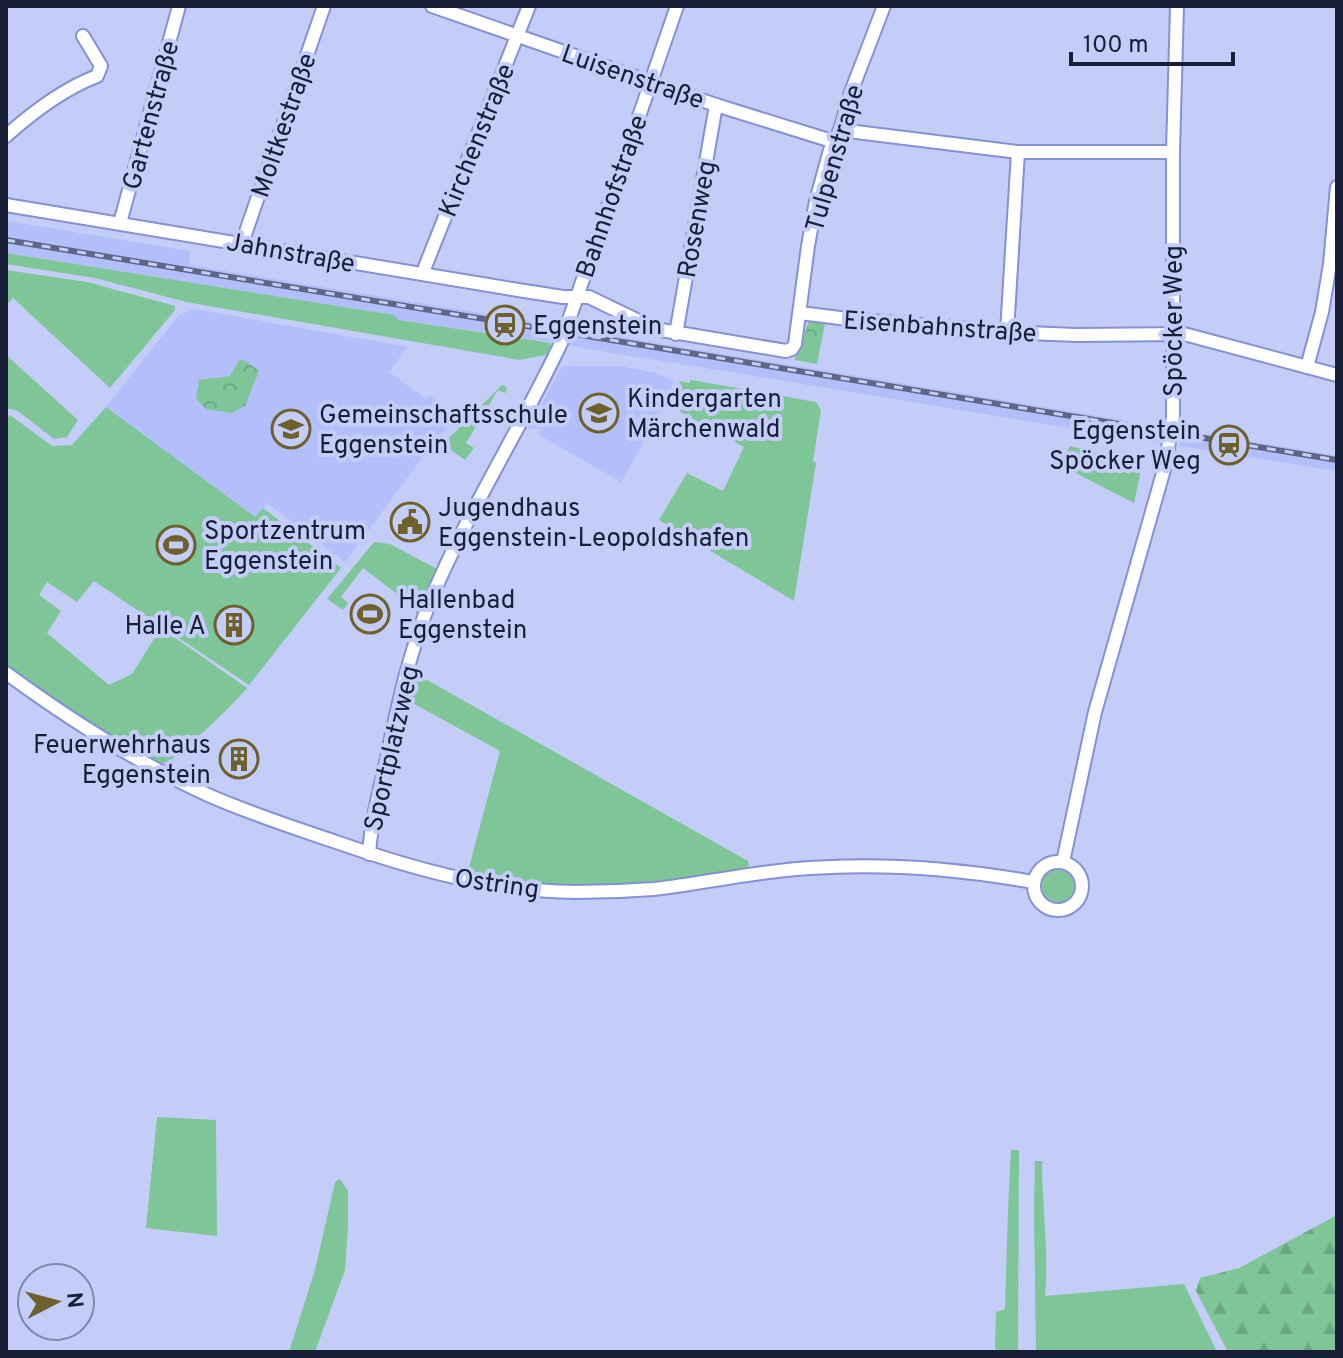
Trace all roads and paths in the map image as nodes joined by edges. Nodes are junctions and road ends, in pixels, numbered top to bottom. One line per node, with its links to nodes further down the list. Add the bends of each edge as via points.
1 (179, 6): 18 (street, Gartenstraße)
2 (324, 6): 19 (street, Moltkestraße)
3 (432, 6): 8 (street, Luisenstraße)
4 (529, 6): 8 (street, Kirchenstraße)
5 (677, 6): 10 (street, Bahnhofstraße)
6 (884, 6): 13 (street, Tulpenstraße)
7 (1177, 6): 15 (street, Spöcker Weg)
8 (517, 35): 10 (street, Luisenstraße); 20 (street, Kirchenstraße)
9 (83, 36): 12 (street, via 101,66 97,76 75,84)
10 (651, 82): 11 (street, Luisenstraße); 21 (street, Bahnhofstraße)
11 (716, 105): 13 (street, Luisenstraße); 25 (street, Rosenweg)
12 (6, 136)
13 (837, 136): 14 (street, Luisenstraße); 22 (street, Tulpenstraße, via 816,201)
14 (1018, 152): 15 (street, Luisenstraße); 23 (street)
15 (1173, 152): 24 (street, Spöcker Weg)
16 (1337, 187): 26 (street, via 1330,264)
17 (6, 205): 18 (street, Jahnstraße)
18 (120, 223): 19 (street, Jahnstraße)
19 (242, 243): 20 (street, Jahnstraße)
20 (424, 274): 21 (street, Jahnstraße)
21 (577, 296): 25 (street); 29 (street, Sportplatzweg, via 557,351 430,602 403,684)
22 (800, 313): 23 (street, Eisenbahnstraße); 25 (street, via 795,344 786,351)
23 (1007, 332): 24 (street, Eisenbahnstraße)
24 (1174, 333): 26 (street, Eisenbahnstraße); 30 (street, Spöcker Weg, via 1173,417 1165,466 1095,712)
25 (676, 334)
26 (1307, 367): 27 (street, Eisenbahnstraße)
27 (1337, 375)
28 (6, 673): 29 (street, Ostring, via 86,729 209,796)
29 (369, 854): 31 (street, Ostring, via 472,882 575,892 652,889 838,866 930,869)
30 (1063, 862): 31 (street, via 1041,868); 31 (street, via 1076,870 1082,883 1079,898 1069,908 1046,908 1035,896)
31 (1033, 882)

